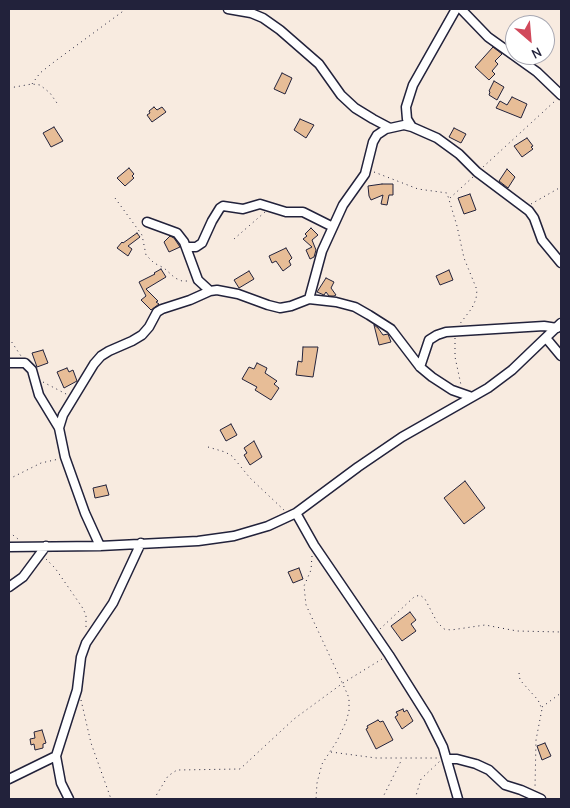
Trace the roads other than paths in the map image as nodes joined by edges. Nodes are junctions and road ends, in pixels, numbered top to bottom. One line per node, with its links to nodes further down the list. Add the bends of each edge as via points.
1 (228, 9): 6 (street, via 251,13 280,30 319,64 341,95 355,108)
2 (456, 9): 5 (street, via 412,85 406,114)
3 (461, 9): 4 (street, via 488,37 537,72)
4 (561, 95)
5 (412, 127): 6 (street); 10 (street, via 459,154 477,172 525,208 534,218 542,240)
6 (390, 128): 8 (street, via 382,131 373,142 362,178 343,205)
7 (147, 222): 9 (street, via 177,233)
8 (333, 227): 9 (street, via 303,212 286,212 260,204 243,209 223,206 202,243); 12 (street, via 322,251)
9 (186, 247): 11 (street, via 198,280)
10 (561, 263)
11 (210, 291): 12 (street, via 238,294 280,308); 19 (street, via 162,309 142,335 101,356 72,399)
12 (308, 299): 17 (street, via 336,302 369,315 391,329)
13 (559, 325): 14 (street); 17 (street, via 437,334 429,340)
14 (546, 338): 15 (street); 18 (street, via 506,375)
15 (561, 356)
16 (9, 363): 19 (street, via 29,365 36,378 39,395)
17 (420, 367): 18 (street, via 452,390)
18 (472, 397): 20 (street, via 402,437)
19 (59, 428): 23 (street, via 82,506)
20 (294, 514): 21 (street, via 234,536); 27 (street, via 389,655 436,730)
21 (141, 544): 23 (street); 26 (street, via 113,604 86,643 78,671 77,690)
22 (46, 546): 23 (street); 24 (street); 25 (street, via 23,577)
23 (100, 546)
24 (9, 547)
25 (9, 587)
26 (56, 756): 28 (street); 30 (street, via 61,783)
27 (447, 758): 29 (street, via 476,764 489,770 505,785); 31 (street)
28 (9, 779)
29 (538, 798)
30 (69, 799)
31 (458, 799)

